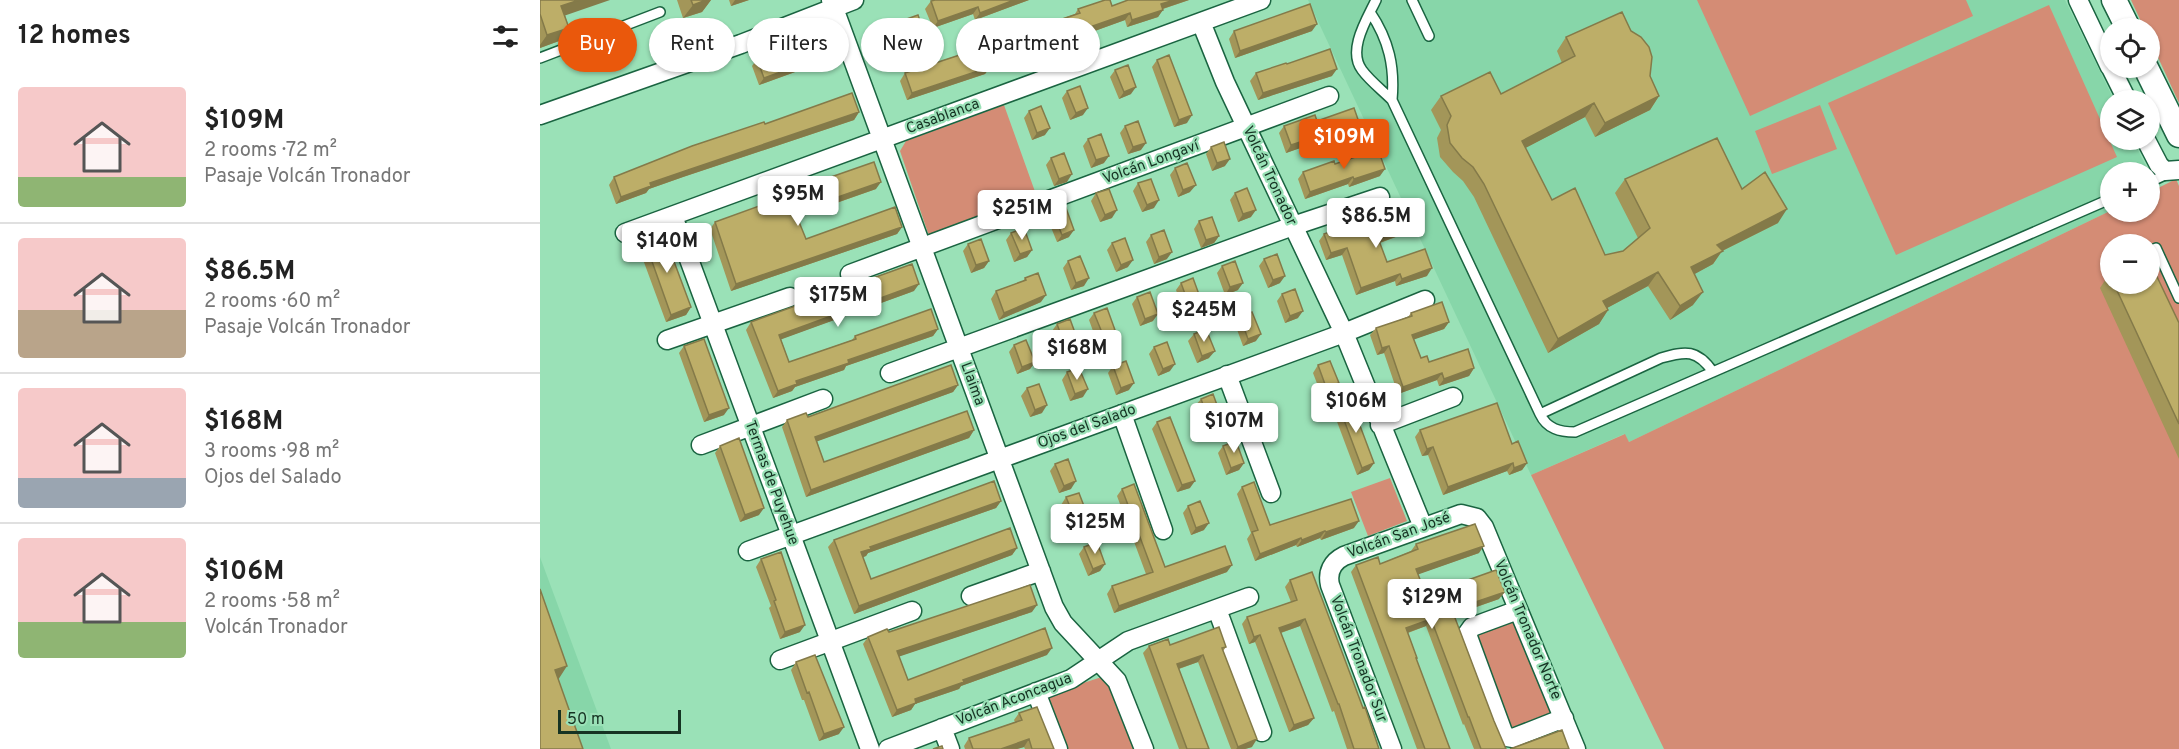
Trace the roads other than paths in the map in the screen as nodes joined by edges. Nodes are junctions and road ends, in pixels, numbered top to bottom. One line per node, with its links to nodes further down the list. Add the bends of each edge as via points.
1 (854, 0): 7 (street)
2 (1261, 0): 11 (street, Casablanca)
3 (1376, 0): 9 (lane)
4 (1412, 0): 12 (lane)
5 (2078, 0): 13 (street)
6 (2114, 0): 10 (main road)
7 (832, 4): 18 (street, via 741,44); 21 (street, Llaima)
8 (660, 12): 14 (lane)
9 (1370, 12): 17 (lane, via 1391,56); 17 (lane, via 1356,52 1360,69)
10 (2123, 18)
11 (1202, 22): 19 (street, Volcán Tronador); 21 (street, Casablanca)
12 (1429, 36)
13 (2100, 45)
14 (540, 58)
15 (2151, 78): 20 (main road)
16 (1329, 96): 19 (street, Volcán Longaví)
17 (1392, 100): 46 (lane)
18 (540, 115)
19 (1246, 128): 28 (street, Volcán Tronador); 30 (street, Volcán Longaví)
20 (2179, 135)
21 (882, 139): 27 (street, Casablanca); 30 (street, Llaima)
22 (2151, 150): 23 (street, via 2165,171)
23 (2176, 171): 24 (lane)
24 (2160, 178)
25 (1380, 197): 28 (street)
26 (2100, 203): 40 (lane)
27 (673, 216): 29 (street, Casablanca); 36 (street, Termas de Puyehue)
28 (1293, 226): 37 (street, Volcán Tronador); 39 (street)
29 (625, 233)
30 (922, 248): 32 (street, Volcán Longaví); 39 (street, Llaima)
31 (2160, 257): 34 (lane)
32 (850, 274)
33 (790, 297): 36 (street)
34 (2179, 298)
35 (1425, 300): 37 (street, Ojos del Salado)
36 (713, 324): 38 (street); 48 (street, Termas de Puyehue)
37 (1344, 333): 42 (street, Ojos del Salado); 47 (street, Volcán Tronador)
38 (667, 340)
39 (958, 347): 41 (street); 50 (street, Llaima)
40 (1713, 372): 46 (lane, via 1575,432 1555,430); 46 (lane, via 1696,355 1674,354)
41 (890, 373)
42 (1227, 375): 45 (street, Ojos del Salado); 51 (street)
43 (1453, 397): 47 (street)
44 (823, 399): 48 (street)
45 (1122, 414): 50 (street, Ojos del Salado); 54 (street)
46 (1540, 414)
47 (1380, 425): 53 (street, Volcán Tronador)
48 (750, 426): 49 (street); 55 (street, Termas de Puyehue)
49 (701, 445)
50 (999, 459): 55 (street, Ojos del Salado); 58 (street, Llaima)
51 (1270, 493)
52 (1472, 515): 53 (street, Volcán San José, via 1461,514); 62 (street, Volcán Tronador Norte, via 1484,528)
53 (1423, 527): 57 (street, Volcán San José, via 1344,556)
54 (1164, 530)
55 (790, 536): 56 (street, Ojos del Salado); 64 (street, Termas de Puyehue)
56 (748, 551)
57 (1331, 568): 76 (street, Volcán Tronador Sur, via 1330,585)
58 (1041, 571): 59 (street); 66 (street, Llaima, via 1058,616)
59 (971, 596)
60 (1249, 597): 61 (street, Volcán Aconcagua)
61 (1217, 609): 66 (street, Volcán Aconcagua, via 1128,641); 70 (street)
62 (1518, 610): 68 (street, Volcán Tronador Norte); 68 (street, via 1473,627 1467,634 1503,732 1513,738)
63 (912, 611): 64 (street)
64 (830, 642): 65 (street); 71 (street, Termas de Puyehue)
65 (780, 660)
66 (1098, 661): 67 (street, Volcán Aconcagua, via 1071,679); 75 (street, Llaima, via 1117,681)
67 (1036, 692): 69 (street, Volcán Aconcagua); 74 (street)
68 (1564, 718): 77 (street, Volcán Tronador Norte)
69 (942, 728): 72 (street, Volcán Aconcagua); 73 (street, Volcán Aconcagua)
70 (1262, 732)
71 (870, 749)
72 (888, 749)
73 (950, 749)
74 (1058, 749)
75 (1144, 749)
76 (1392, 749)
77 (1576, 749)

